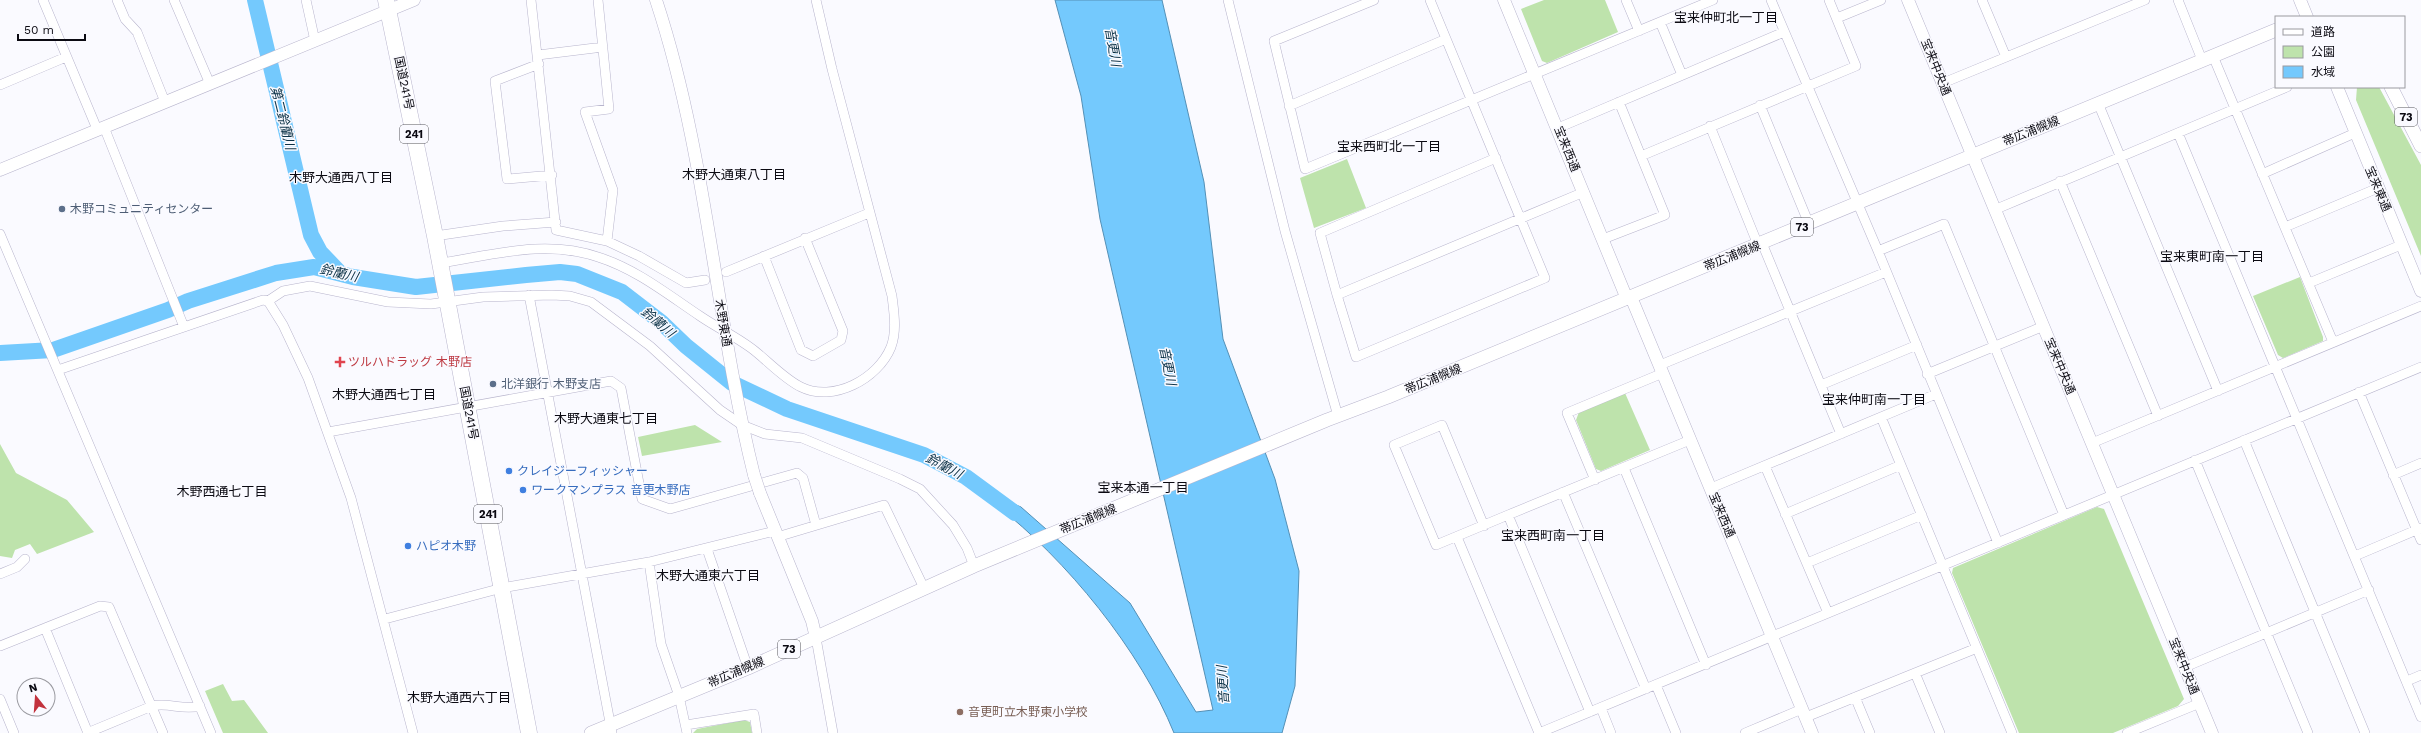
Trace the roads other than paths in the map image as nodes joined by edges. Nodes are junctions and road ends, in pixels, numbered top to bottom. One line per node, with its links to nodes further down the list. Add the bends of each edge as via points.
1 (43, 0): 35 (street)
2 (117, 0): 49 (street, via 125,19 137,32)
3 (174, 0): 42 (street)
4 (306, 0): 33 (street)
5 (414, 0): 25 (street)
6 (531, 0): 38 (street)
7 (598, 0): 34 (street)
8 (656, 0): 102 (street, 木野東通, via 679,77)
9 (816, 0): 73 (street)
10 (1228, 0): 119 (street)
11 (1374, 0): 53 (street, via 1274,41)
12 (1430, 0): 32 (street)
13 (1504, 0): 39 (street, 宝来西通)
14 (1626, 0): 30 (street)
15 (1713, 0): 28 (street)
16 (1771, 0): 31 (street)
17 (1829, 0): 27 (street)
18 (1881, 0): 27 (street)
19 (1908, 0): 41 (street, 宝来中央通)
20 (1993, 0): 24 (street)
21 (2145, 0): 36 (street)
22 (2178, 0): 37 (street)
23 (2300, 0): 26 (street)
24 (1983, 2): 36 (street)
25 (387, 5): 33 (street); 79 (highway, 国道241号 / 241)
26 (2307, 16)
27 (1837, 18): 44 (street, via 1856,66)
28 (1660, 22): 30 (street); 40 (street)
29 (2275, 30): 37 (main road, 帯広浦幌線 / 73)
30 (1639, 31): 39 (street)
31 (1784, 32): 40 (street); 44 (street)
32 (1446, 39): 48 (street); 53 (street)
33 (314, 41): 42 (street)
34 (603, 47): 38 (street); 82 (street, via 609,110 585,112 613,190)
35 (66, 57): 43 (street); 56 (street)
36 (2006, 57): 41 (street)
37 (2208, 58): 51 (main road, 帯広浦幌線 / 73); 54 (street)
38 (538, 60): 67 (street); 67 (street, via 495,81 507,179)
39 (1535, 74): 48 (street); 57 (street, 宝来西通)
40 (1682, 76): 50 (street)
41 (1943, 83): 61 (street, 宝来中央通)
42 (210, 84): 49 (street)
43 (0, 85)
44 (1808, 86): 52 (street); 71 (street)
45 (2285, 88): 54 (street)
46 (2337, 88): 59 (street, 宝来東通)
47 (2392, 88): 60 (main road, 73)
48 (1472, 100): 53 (street, via 1305,169); 63 (street)
49 (165, 102): 56 (street)
50 (1619, 102): 57 (street); 62 (street)
51 (2098, 103): 61 (main road, 帯広浦幌線 / 73); 64 (street)
52 (1760, 105): 55 (street); 76 (street)
53 (1289, 106)
54 (2235, 109): 58 (street); 66 (street)
55 (1710, 126): 62 (street); 83 (street)
56 (100, 128): 65 (street); 100 (street)
57 (1558, 128): 70 (street, 宝来西通)
58 (2178, 132): 64 (street); 106 (street)
59 (2355, 133): 66 (street); 69 (street, 宝来東通)
60 (2421, 146)
61 (1972, 155): 71 (main road, 帯広浦幌線 / 73); 72 (street, 宝来中央通)
62 (1641, 156): 81 (street, via 1665,214)
63 (1496, 158): 74 (street); 94 (street, via 1320,233)
64 (2120, 158): 68 (street); 112 (street)
65 (0, 170)
66 (2262, 174): 77 (street)
67 (552, 175): 75 (street)
68 (2060, 182): 72 (street); 117 (street)
69 (2378, 188): 77 (street); 84 (street, 宝来東通)
70 (1584, 192): 74 (street); 81 (street, 宝来西通)
71 (1858, 204): 76 (main road, 帯広浦幌線 / 73); 85 (street)
72 (1994, 210): 101 (street, 宝来中央通)
73 (869, 213): 80 (street); 102 (street, via 892,296 895,317 891,347 868,377 841,389 822,391 801,387 750,347)
74 (1521, 218): 94 (street); 94 (street, via 1545,278 1356,356)
75 (556, 222): 79 (street, via 503,226); 82 (street, via 556,230)
76 (1809, 224): 83 (main road, 帯広浦幌線 / 73)
77 (2285, 227): 91 (street)
78 (0, 234): 109 (street)
79 (435, 236): 87 (highway, 国道241号 / 241)
80 (805, 238): 86 (street); 86 (street, via 843,331 841,340 813,356 801,350)
81 (1603, 239): 96 (street, 宝来西通)
82 (607, 241): 90 (street, via 686,283)
83 (1760, 244): 96 (main road, 帯広浦幌線 / 73); 99 (street)
84 (2401, 244): 91 (street); 92 (street, 宝来東通)
85 (1878, 251): 89 (street); 105 (street, via 1944,224)
86 (764, 256): 88 (street)
87 (441, 266): 95 (highway, 国道241号 / 241); 102 (street, via 539,247 582,252 630,269)
88 (726, 272)
89 (1886, 272): 99 (street); 104 (street)
90 (705, 280)
91 (2309, 283): 103 (street)
92 (2421, 291)
93 (529, 295): 95 (street); 113 (street); 121 (street, via 570,296 591,302 650,346 720,410)
94 (1337, 295)
95 (447, 298): 97 (street, via 431,304 388,302 310,286 283,291); 116 (highway, 国道241号 / 241)
96 (1629, 298): 108 (street, 宝来西通); 119 (main road, 帯広浦幌線 / 73)
97 (268, 301): 100 (street, via 263,300); 122 (street, via 283,325 308,378)
98 (2421, 306): 103 (street)
99 (1789, 311): 108 (street); 111 (street)
100 (184, 326): 109 (street)
101 (2044, 326): 105 (street); 126 (street, 宝来中央通)
102 (725, 332): 121 (street, 木野東通)
103 (2334, 342): 106 (street)
104 (1917, 345): 110 (street); 111 (street)
105 (1994, 347): 110 (street); 140 (street)
106 (2276, 367): 112 (street); 120 (street)
107 (2421, 367): 114 (street)
108 (1661, 369): 124 (street, 宝来西通); 133 (street, via 1567,412)
109 (58, 370): 182 (street)
110 (1928, 374): 115 (street)
111 (1821, 385): 123 (street)
112 (2218, 391): 117 (street)
113 (548, 392): 116 (street); 141 (street, via 610,381 621,388 642,499 670,509 797,472 803,478); 155 (street)
114 (2359, 392): 120 (street); 132 (street)
115 (1936, 394): 118 (street); 147 (street)
116 (467, 406): 122 (street); 157 (highway, 国道241号 / 241)
117 (2158, 416): 126 (street)
118 (1881, 417): 123 (street); 129 (street)
119 (1332, 418): 152 (main road, 帯広浦幌線 / 73)
120 (2297, 418): 125 (street); 149 (street)
121 (742, 425): 144 (street, 木野東通, bridge, via 754,476); 152 (street, via 765,434 802,438 920,489 953,525)
122 (328, 432): 162 (street, via 351,498)
123 (1840, 434): 130 (street)
124 (1690, 440): 131 (street); 134 (street, 宝来西通)
125 (2244, 440): 127 (street); 161 (street)
126 (2092, 443): 136 (street, 宝来中央通)
127 (2195, 460): 136 (street); 164 (street)
128 (2421, 463): 132 (street)
129 (1901, 465): 137 (street); 139 (street)
130 (1764, 466): 134 (street); 137 (street)
131 (1624, 468): 133 (street); 169 (street)
132 (2393, 475): 143 (street)
133 (1595, 480): 135 (street)
134 (1711, 488): 165 (street, 宝来西通)
135 (1563, 492): 138 (street); 176 (street)
136 (2113, 495): 140 (street); 170 (street, 宝来中央通)
137 (1785, 514): 153 (street)
138 (1508, 515): 142 (street); 184 (street)
139 (1922, 515): 153 (street); 154 (street)
140 (2064, 515): 147 (street)
141 (816, 524): 144 (street); 158 (street, via 884,504)
142 (1484, 526): 145 (street); 145 (street, via 1442,425 1394,445 1436,545)
143 (2419, 529): 146 (street); 149 (street)
144 (776, 534): 148 (street); 166 (street, 木野東通, via 812,621)
145 (1457, 537): 189 (street)
146 (2421, 540)
147 (1998, 543): 154 (street)
148 (707, 549): 151 (street); 171 (street)
149 (2355, 556): 159 (street)
150 (24, 559): 156 (street, via 17,567)
151 (649, 562): 155 (street); 177 (street, via 661,644)
152 (980, 564): 158 (main road, 帯広浦幌線 / 73)
153 (1807, 564): 160 (street)
154 (1944, 565): 160 (street); 168 (street)
155 (582, 572): 157 (street); 187 (street)
156 (0, 574)
157 (502, 588): 162 (street); 195 (highway, 国道241号 / 241)
158 (924, 588): 166 (main road, 帯広浦幌線 / 73)
159 (2369, 590): 161 (street); 174 (street)
160 (1828, 613): 165 (street)
161 (2314, 613): 164 (street); 209 (street)
162 (385, 619): 194 (street)
163 (45, 628): 167 (street); 181 (street, via 100,606 109,607); 191 (street)
164 (2267, 633): 170 (street); 208 (street)
165 (1772, 637): 169 (street); 185 (street, 宝来西通)
166 (816, 638): 171 (main road, 帯広浦幌線 / 73); 198 (street)
167 (0, 646)
168 (1977, 648): 172 (street); 205 (street)
169 (1706, 665): 175 (street)
170 (2185, 667): 180 (street, 宝来中央通)
171 (748, 668): 177 (main road, 帯広浦幌線 / 73)
172 (1915, 673): 178 (street); 204 (street)
173 (2421, 676): 174 (street)
174 (2407, 682): 186 (street)
175 (1656, 685): 176 (street); 200 (street)
176 (1646, 689): 183 (street)
177 (679, 696): 187 (main road, 帯広浦幌線 / 73); 188 (street)
178 (1855, 697): 185 (street); 203 (street)
179 (0, 699): 190 (street)
180 (2200, 703): 206 (street); 207 (street, 宝来中央通)
181 (152, 706): 182 (street, via 163,704 190,709); 191 (street); 192 (street)
182 (200, 706): 193 (street)
183 (1600, 708): 184 (street); 199 (street)
184 (1590, 712): 189 (street)
185 (1804, 713): 201 (street); 202 (street, 宝来西通)
186 (2421, 717)
187 (611, 729): 196 (main road, 帯広浦幌線 / 73)
188 (686, 729): 197 (street, via 754,714)
189 (1544, 732)
190 (14, 733)
191 (88, 733)
192 (163, 733)
193 (211, 733)
194 (413, 733)
195 (528, 733)
196 (591, 733)
197 (757, 733)
198 (833, 733)
199 (1611, 733)
200 (1676, 733)
201 (1745, 733)
202 (1812, 733)
203 (1870, 733)
204 (1940, 733)
205 (2012, 733)
206 (2127, 733)
207 (2212, 733)
208 (2308, 733)
209 (2365, 733)

